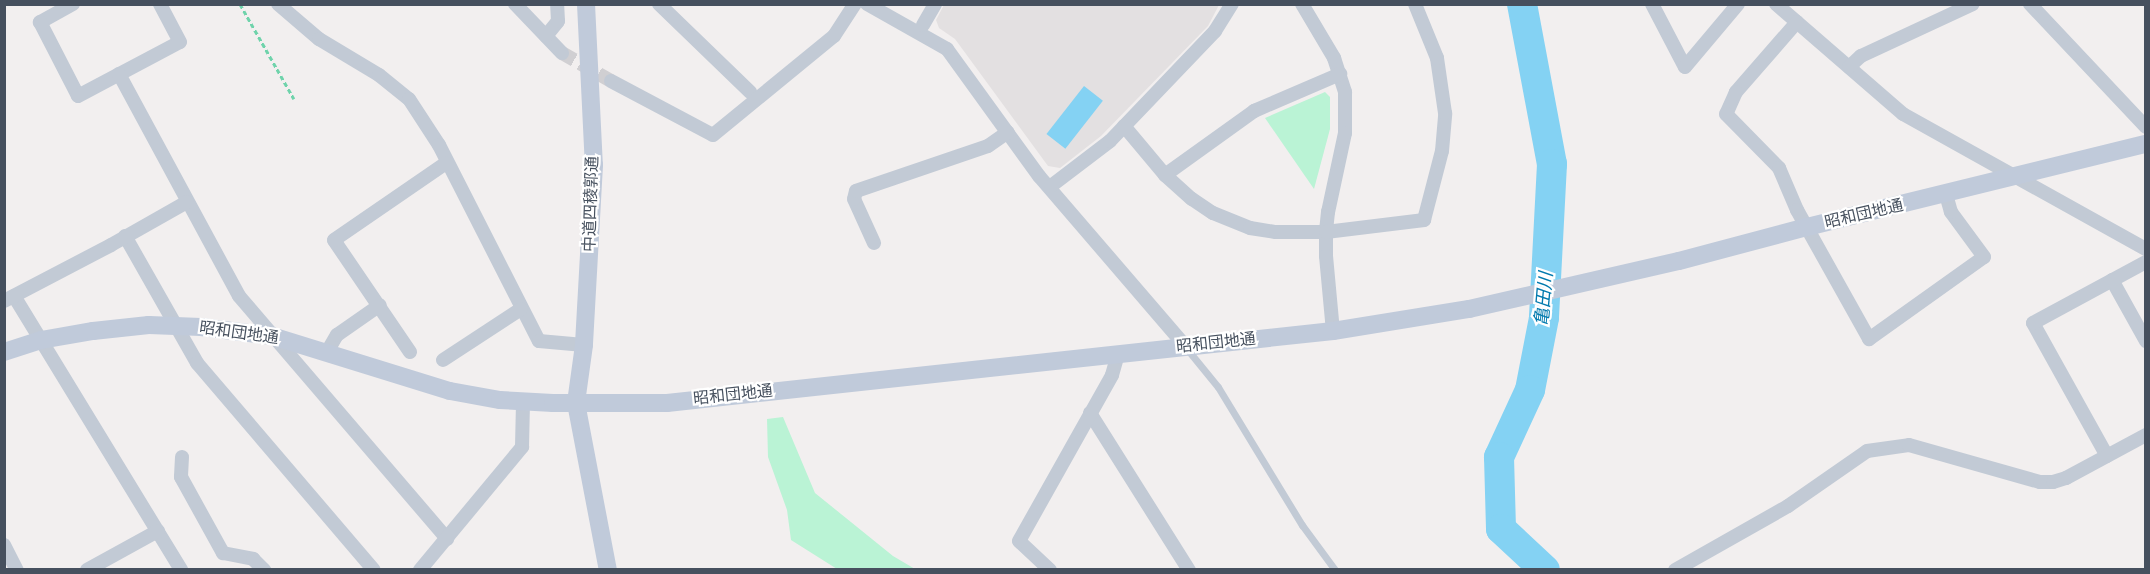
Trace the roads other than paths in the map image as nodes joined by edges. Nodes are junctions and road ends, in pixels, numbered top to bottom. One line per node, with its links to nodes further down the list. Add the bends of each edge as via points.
1 (73, 4): 24 (street, via 40,22 78,96)
2 (160, 4): 24 (street, via 180,42)
3 (278, 4): 32 (street, via 319,39 379,75 409,99 439,145)
4 (515, 4): 21 (street)
5 (558, 4): 21 (street, via 558,21)
6 (586, 4): 53 (street, 中道四稜郭通, via 594,165)
7 (659, 4): 27 (street)
8 (855, 4): 26 (street, via 834,36 713,135)
9 (867, 4): 30 (street, via 947,49)
10 (935, 4): 20 (street)
11 (1232, 4): 28 (street, via 1215,31)
12 (1302, 4): 25 (street)
13 (1415, 4): 39 (street, via 1437,58 1445,113 1442,151 1424,220)
14 (1652, 4): 15 (street, via 1685,67)
15 (1738, 4)
16 (1776, 4): 19 (street)
17 (1973, 4): 23 (street, via 1861,56)
18 (2031, 4): 29 (street)
19 (1797, 22): 23 (street); 38 (street, via 1736,92 1726,114 1779,168)
20 (923, 25)
21 (546, 36): 22 (street)
22 (562, 53)
23 (1849, 67): 34 (street, via 1903,114)
24 (119, 74): 37 (street)
25 (1340, 74): 33 (street, via 1254,111); 39 (street, via 1347,112)
26 (611, 81)
27 (750, 92)
28 (1124, 126): 33 (street); 35 (street)
29 (2145, 127)
30 (1008, 132): 35 (street, via 1039,176); 41 (street, via 988,146 856,191 854,199)
31 (2145, 144): 34 (street, 昭和団地通)
32 (446, 164): 46 (street, via 334,240); 47 (street)
33 (1165, 175): 39 (street, via 1192,199 1231,221 1276,232)
34 (2017, 176): 36 (street, 昭和団地通); 42 (street)
35 (1051, 186): 54 (street)
36 (1946, 194): 38 (street, 昭和団地通); 38 (street, via 1951,212 1984,257 1869,339)
37 (187, 202): 40 (street); 50 (street, via 225,276)
38 (1807, 227): 49 (street, 昭和団地通, via 1469,309)
39 (1326, 232): 49 (street)
40 (125, 236): 45 (street); 48 (street)
41 (874, 243)
42 (2145, 249)
43 (2145, 262): 44 (street)
44 (2112, 280): 52 (street); 64 (street, via 2033,323)
45 (9, 298): 51 (street)
46 (380, 305): 56 (street, via 337,335); 57 (street)
47 (521, 309): 53 (street, via 538,341); 59 (street)
48 (174, 326): 50 (street, 昭和団地通); 51 (street, 昭和団地通, via 149,325); 73 (street, via 196,363)
49 (1333, 331): 54 (street, 昭和団地通)
50 (272, 336): 56 (street, 昭和団地通); 67 (street)
51 (41, 340): 55 (street, 昭和団地通); 66 (street)
52 (2145, 341)
53 (584, 345): 61 (street, 中道四稜郭通)
54 (1186, 347): 58 (street, 昭和団地通); 78 (lane, via 1218,387 1302,525)
55 (4, 352)
56 (327, 352): 60 (street, 昭和団地通, via 450,391)
57 (410, 352)
58 (1118, 354): 61 (street, 昭和団地通, via 667,403); 62 (street, via 1112,375)
59 (443, 360)
60 (523, 402): 61 (street, 昭和団地通); 67 (street, via 522,447)
61 (576, 403): 75 (street, 中道四稜郭通)
62 (1090, 413): 76 (street, via 1019,541); 77 (street)
63 (2145, 435): 64 (street)
64 (2107, 456): 79 (street, via 2066,478 2040,482 1909,445 1867,451 1788,506)
65 (182, 457): 72 (street, via 182,477 223,553 253,559)
66 (158, 531): 70 (street); 71 (street)
67 (447, 539): 74 (street)
68 (4, 545): 69 (street)
69 (17, 570)
70 (87, 570)
71 (181, 570)
72 (264, 570)
73 (374, 570)
74 (420, 570)
75 (608, 570)
76 (1050, 570)
77 (1189, 570)
78 (1335, 570)
79 (1675, 570)

